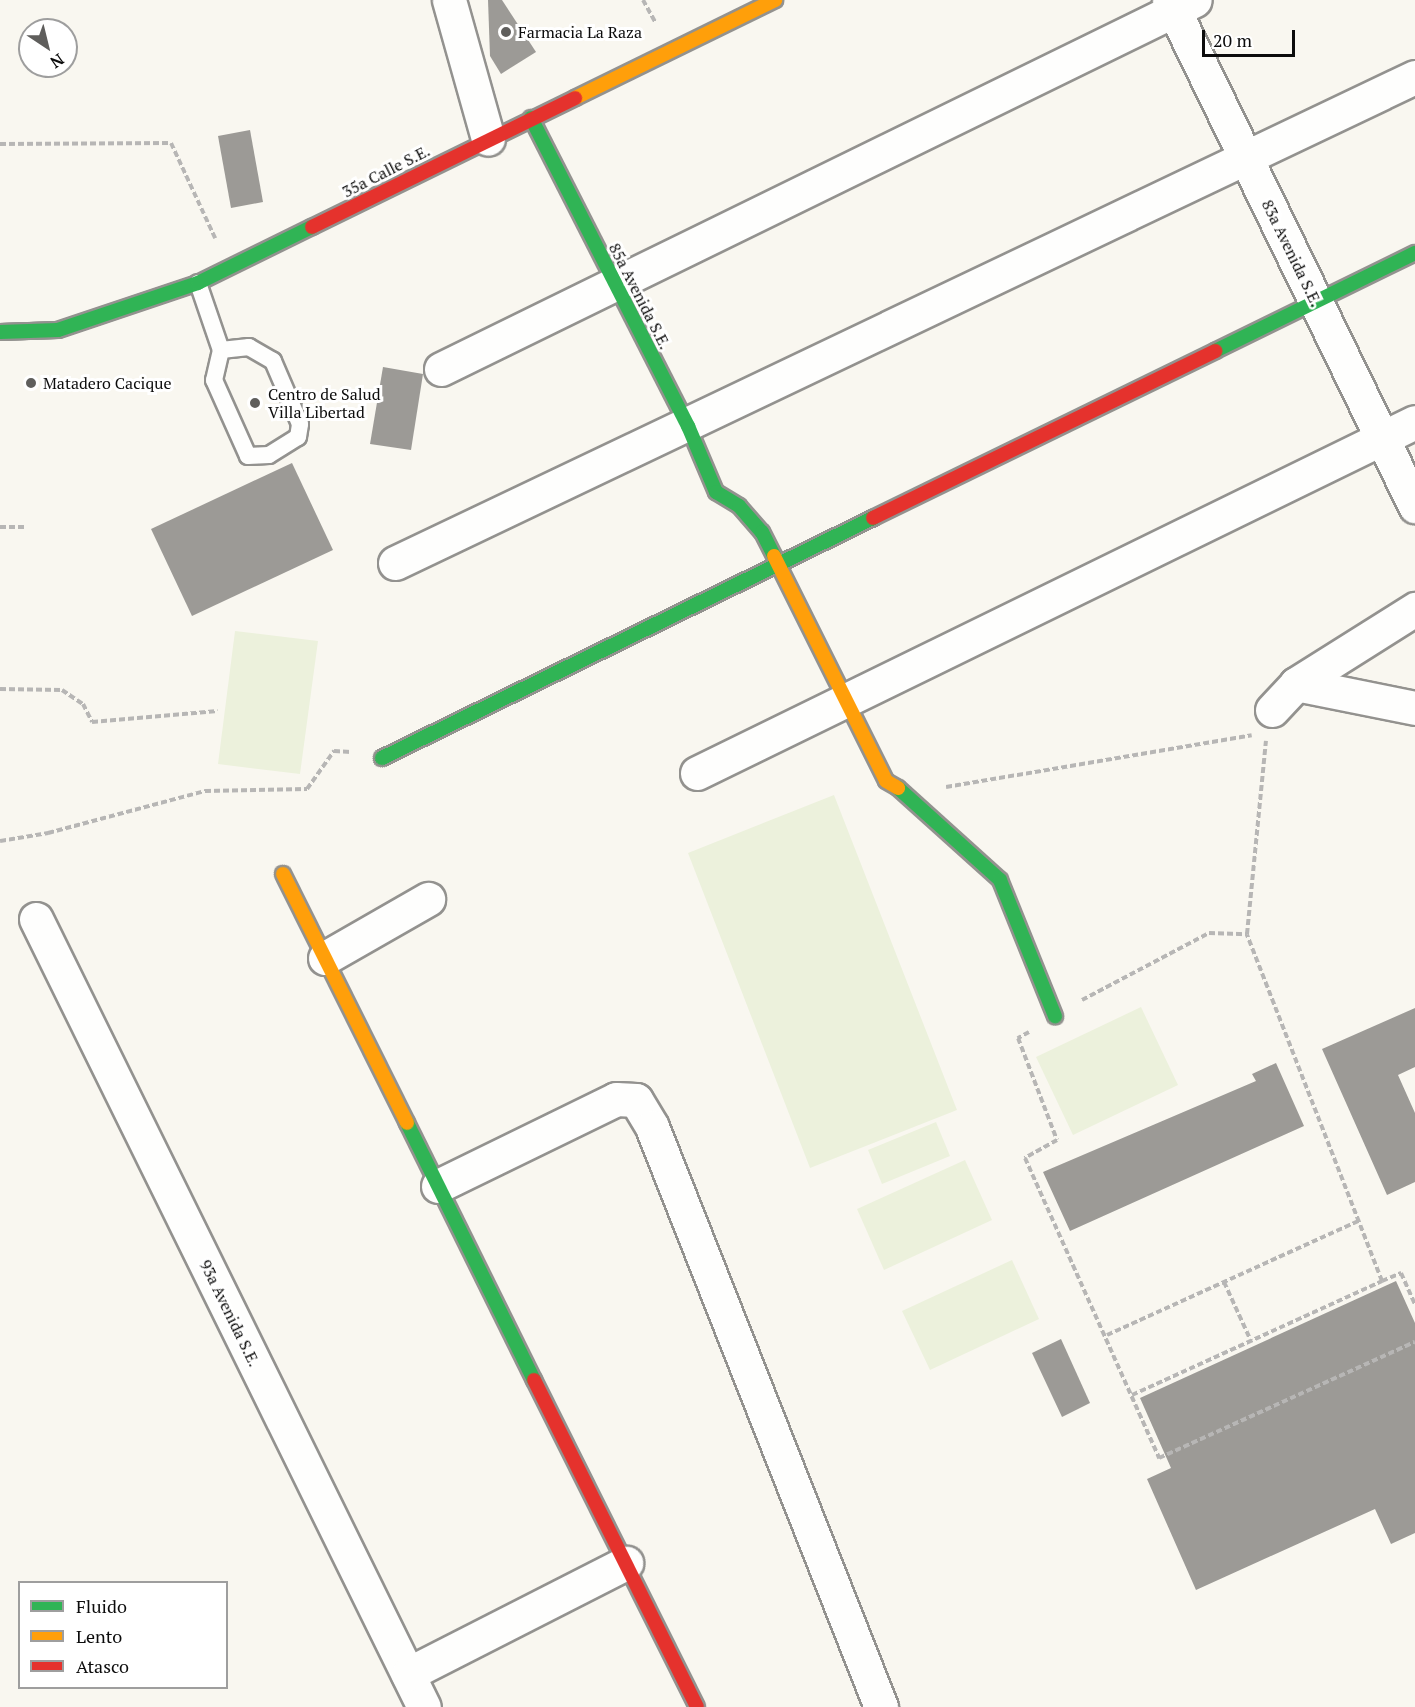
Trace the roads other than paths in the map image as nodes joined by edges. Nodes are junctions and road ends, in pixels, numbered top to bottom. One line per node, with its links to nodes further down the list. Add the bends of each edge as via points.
1 (449, 0): 6 (street)
2 (775, 0): 5 (street, 35a Calle S.E.)
3 (1179, 4): 7 (street, 83a Avenida S.E.); 10 (street)
4 (1415, 77): 7 (street)
5 (531, 118): 6 (street, 35a Calle S.E.); 10 (street, 85a Avenida S.E.)
6 (488, 139): 9 (street, 35a Calle S.E.)
7 (1246, 159): 11 (street, 83a Avenida S.E.); 16 (street)
8 (1415, 253): 11 (street)
9 (198, 283): 12 (street, 35a Calle S.E., via 58,330); 13 (lane)
10 (615, 283): 14 (street); 16 (street, 85a Avenida S.E.)
11 (1316, 302): 17 (street, 83a Avenida S.E.); 20 (street)
12 (0, 332)
13 (221, 350): 13 (lane, via 214,380 248,456 269,455 297,437 300,424 273,361 249,347)
14 (441, 369)
15 (1415, 422): 17 (street)
16 (687, 426): 19 (street); 20 (street, 85a Avenida S.E., via 716,492 747,514)
17 (1382, 438): 18 (street, 83a Avenida S.E.); 23 (street)
18 (1415, 507)
19 (395, 563)
20 (779, 563): 23 (street); 26 (street)
21 (1415, 609): 22 (street)
22 (1296, 684): 24 (street); 25 (street)
23 (847, 700): 27 (street); 32 (street, via 886,781 907,794 1000,880)
24 (1415, 708)
25 (1270, 722)
26 (382, 758)
27 (697, 773)
28 (283, 874): 31 (street)
29 (428, 898): 31 (street)
30 (36, 919): 35 (street, 93a Avenida S.E.)
31 (325, 958): 33 (street)
32 (1055, 1016)
33 (438, 1186): 34 (street); 38 (street, via 616,1099 636,1100 652,1127)
34 (626, 1563): 35 (street); 37 (street)
35 (408, 1674): 36 (street, 93a Avenida S.E.)
36 (424, 1707)
37 (697, 1707)
38 (881, 1707)

